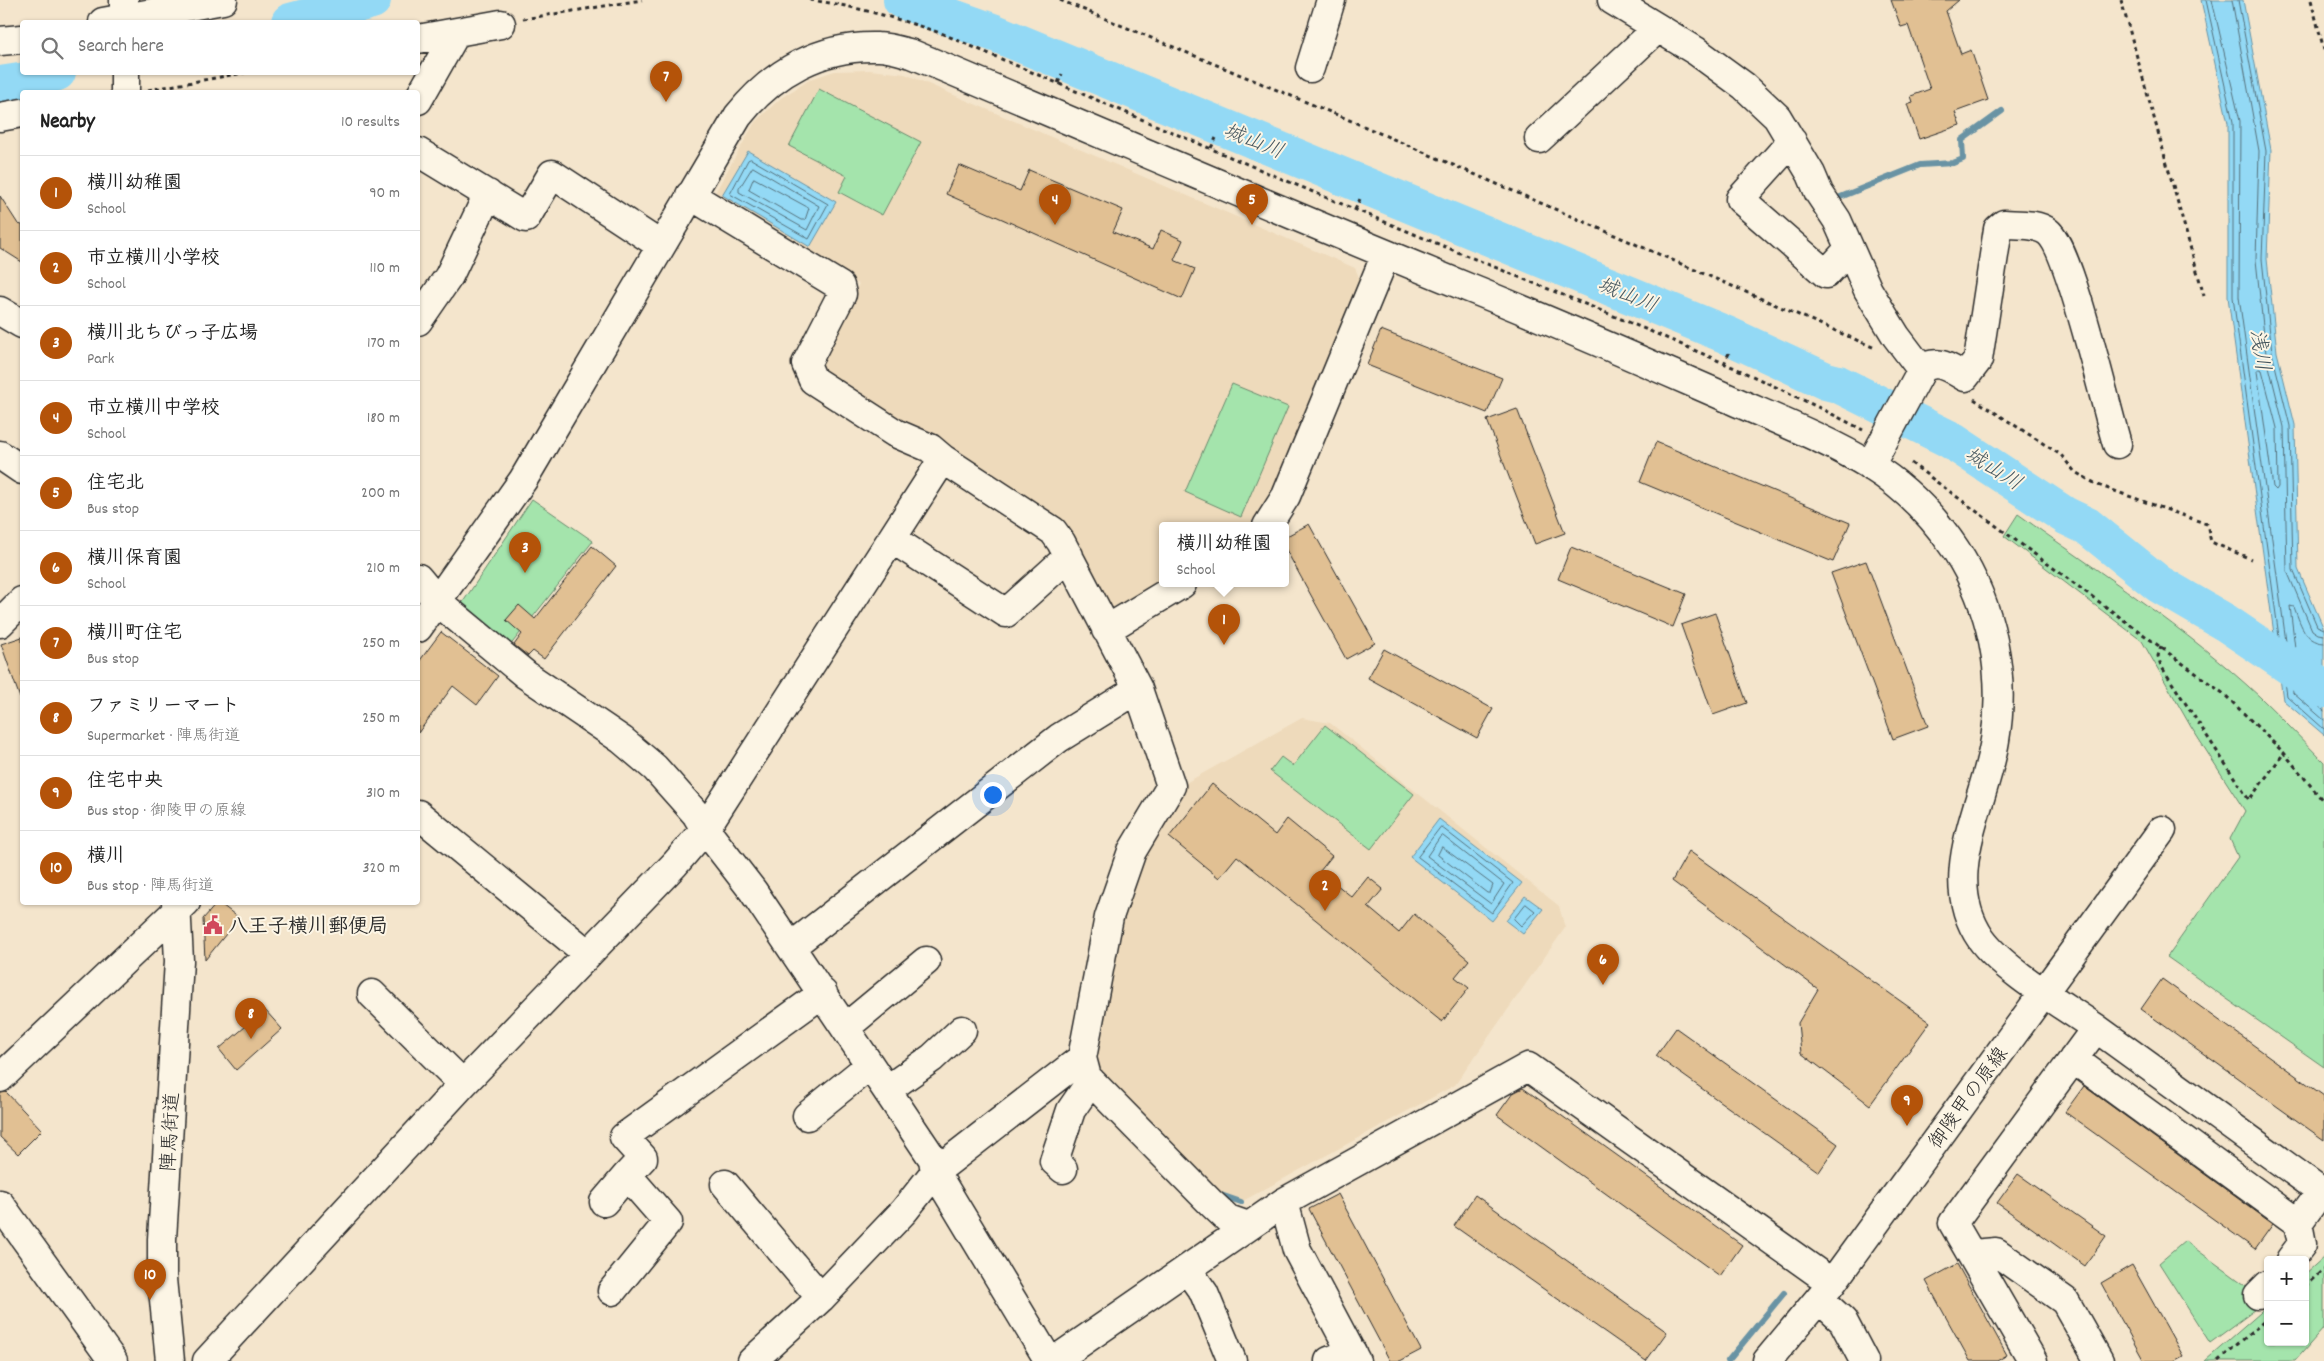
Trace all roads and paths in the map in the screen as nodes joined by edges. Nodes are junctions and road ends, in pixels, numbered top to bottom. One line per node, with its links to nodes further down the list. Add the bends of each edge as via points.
1 (222, 0): 9 (street)
2 (642, 0): 11 (path)
3 (810, 0): 10 (path)
4 (1060, 0): 45 (path, via 1347,119)
5 (1331, 0): 21 (street)
6 (1612, 0): 13 (street)
7 (2121, 0): 41 (path)
8 (2311, 0): 20 (path)
9 (120, 17)
10 (900, 20): 12 (path); 15 (path)
11 (501, 24): 14 (street)
12 (899, 25)
13 (1658, 28): 30 (street); 31 (street, via 1744,86 1777,117)
14 (456, 33): 17 (street); 26 (street)
15 (943, 34): 18 (path); 24 (path)
16 (20, 39): 19 (street)
17 (420, 40)
18 (941, 40)
19 (0, 41)
20 (2324, 50)
21 (1310, 68)
22 (1062, 74): 24 (path)
23 (223, 75): 25 (path)
24 (1058, 83): 32 (path)
25 (130, 86)
26 (420, 96)
27 (20, 114): 28 (street)
28 (0, 117)
29 (1216, 138): 32 (path)
30 (1539, 138)
31 (1792, 141): 39 (street, via 1837,220); 39 (street, via 1740,199 1826,274)
32 (1211, 148): 37 (path)
33 (420, 153): 34 (street)
34 (488, 194): 38 (street, via 526,218 552,174); 43 (street, via 449,276)
35 (690, 195): 38 (street); 40 (street, via 738,116 770,83 792,67 833,50 880,47 912,54); 53 (street, via 840,286 842,294 806,364 813,380 895,433 930,448)
36 (1360, 199): 37 (path)
37 (1356, 210): 47 (path)
38 (660, 245): 62 (street, via 523,480)
39 (1849, 248): 48 (street, via 1868,290)
40 (1386, 254): 54 (street, via 1570,329 1819,439); 56 (street, via 1286,496)
41 (2204, 296)
42 (0, 311): 44 (street)
43 (420, 318)
44 (20, 323)
45 (1880, 350)
46 (1729, 353): 47 (path)
47 (1724, 364): 50 (path)
48 (1920, 372): 50 (street); 51 (street, via 1929,363 1939,363 1965,378 1978,360 1998,229 2004,224 2040,228 2054,239 2077,297)
49 (1969, 396): 59 (path, via 2061,455 2075,472 2098,485 2207,524 2211,542)
50 (1884, 441): 54 (street); 67 (path)
51 (2117, 444)
52 (0, 455): 55 (street)
53 (943, 460): 57 (street); 58 (street, via 1053,531)
54 (1870, 466): 78 (street, via 1916,502 1939,526 1970,573 1985,610 1999,674 1999,702 1995,742 1962,867 1963,892 1967,911 1986,945 2003,962)
55 (20, 469)
56 (1270, 522)
57 (892, 539): 58 (street, via 1006,614); 72 (street)
58 (1069, 556): 66 (street)
59 (2251, 559)
60 (420, 580): 62 (street)
61 (1177, 587): 66 (street)
62 (438, 602): 65 (street); 72 (street, via 526,675 622,740 655,768 696,814)
63 (20, 603): 64 (street)
64 (0, 623)
65 (420, 625)
66 (1106, 630): 68 (street)
67 (2161, 646): 69 (path, via 2224,694); 69 (path, via 2158,656 2162,666 2249,800)
68 (1138, 689): 75 (street, via 1060,738); 86 (street, via 1171,786 1132,851 1109,917)
69 (2284, 753): 70 (path)
70 (2324, 802)
71 (420, 816): 76 (street)
72 (704, 829): 75 (street, via 754,891); 76 (street, via 676,864)
73 (2162, 830): 78 (street, 御陵甲の原線)
74 (180, 906): 87 (street); 111 (street, 陣馬街道, via 162,1239 162,1279)
75 (792, 946): 79 (street)
76 (588, 954): 88 (street)
77 (926, 961): 81 (street)
78 (2044, 991): 82 (street); 106 (street, 御陵甲の原線)
79 (823, 993): 81 (street); 93 (street, via 624,1137 643,1158)
80 (372, 994): 88 (street)
81 (845, 1028): 85 (street)
82 (2096, 1028): 84 (street); 98 (street, via 2321,1191)
83 (962, 1030): 89 (street, via 932,1058)
84 (2073, 1060): 98 (street); 100 (street, via 1953,1223)
85 (870, 1065): 89 (street); 90 (street)
86 (1086, 1070): 91 (street, via 1054,1162); 92 (street); 99 (street, via 1210,1203 1228,1219)
87 (0, 1078)
88 (463, 1084): 112 (street)
89 (888, 1089): 92 (street, via 932,1159)
90 (807, 1116)
91 (1063, 1170)
92 (935, 1172): 107 (street, via 904,1211); 114 (street)
93 (627, 1175): 95 (street); 105 (street, via 668,1222)
94 (725, 1184): 107 (street)
95 (604, 1202)
96 (1284, 1202): 99 (street); 106 (street, via 1528,1068); 109 (street, via 1297,1250)
97 (0, 1204): 110 (street)
98 (2298, 1223): 101 (street, via 2302,1244)
99 (1248, 1226): 102 (street)
100 (1972, 1254): 119 (street); 120 (street, via 1996,1252 2065,1302)
101 (2293, 1256)
102 (1187, 1269): 115 (street); 116 (street, via 1204,1293)
103 (2324, 1269): 104 (path)
104 (2309, 1282)
105 (610, 1291)
106 (1825, 1291): 117 (street, 御陵甲の原線); 118 (street)
107 (821, 1298): 113 (street)
108 (2264, 1300): 121 (path)
109 (1346, 1358)
110 (113, 1361)
111 (170, 1361)
112 (207, 1361)
113 (752, 1361)
114 (1049, 1361)
115 (1054, 1361)
116 (1232, 1361)
117 (1767, 1361)
118 (1864, 1361)
119 (2033, 1361)
120 (2099, 1361)
121 (2218, 1361)

